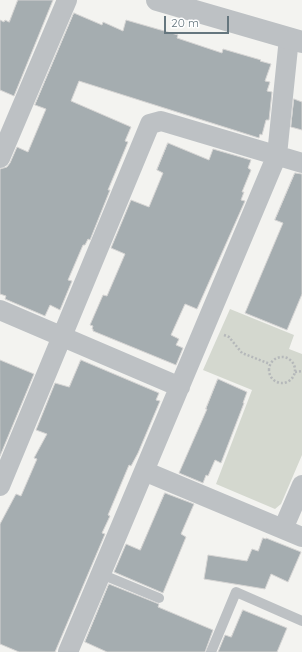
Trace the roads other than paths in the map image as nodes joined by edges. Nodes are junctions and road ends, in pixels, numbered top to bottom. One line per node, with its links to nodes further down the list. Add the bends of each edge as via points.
1 (67, 0): 5 (street)
2 (158, 0): 3 (street)
3 (295, 40): 4 (street)
4 (277, 155): 6 (street); 8 (street, via 161,121 150,124); 9 (street)
5 (0, 158)
6 (302, 163)
7 (0, 310): 8 (street)
8 (62, 336): 9 (street); 12 (street)
9 (180, 387): 10 (street)
10 (144, 471): 13 (street); 15 (street)
11 (302, 485): 13 (street)
12 (0, 486)
13 (283, 529): 14 (street)
14 (302, 537)
15 (101, 574): 16 (lane); 18 (street)
16 (159, 598)
17 (302, 621): 19 (lane, via 236,592)
18 (68, 652)
19 (211, 652)

